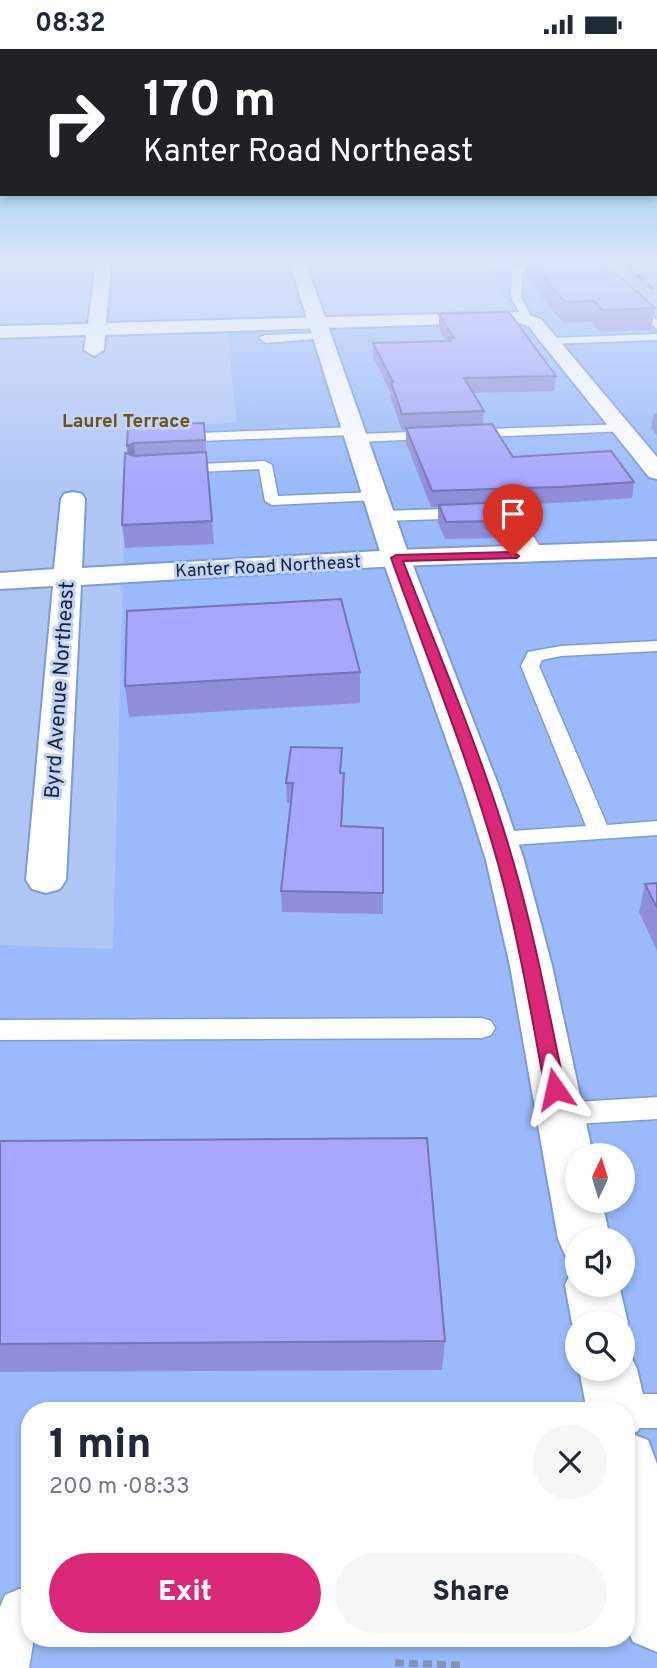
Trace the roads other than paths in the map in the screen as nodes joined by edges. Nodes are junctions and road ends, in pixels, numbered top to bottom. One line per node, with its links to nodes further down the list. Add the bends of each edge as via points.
1 (95, 337): 8 (street)
2 (283, 337): 6 (lane)
3 (323, 337): 10 (street)
4 (547, 337): 7 (street)
5 (657, 337): 7 (lane)
6 (266, 340)
7 (551, 341): 9 (street)
8 (94, 350)
9 (624, 429): 10 (lane); 13 (street)
10 (355, 434): 11 (lane); 15 (street)
11 (162, 439)
12 (162, 470): 15 (lane, via 265,465 272,501)
13 (657, 472)
14 (73, 499): 19 (street, Byrd Avenue Northeast)
15 (379, 506): 17 (lane, via 509,512); 18 (street)
16 (657, 549): 17 (street, Kanter Road Northeast)
17 (537, 555): 18 (street, Kanter Road Northeast)
18 (396, 558): 19 (street, Kanter Road Northeast); 24 (street)
19 (67, 578): 20 (street, Kanter Road Northeast); 25 (street, Byrd Avenue Northeast)
20 (0, 581)
21 (657, 646): 23 (lane, via 561,651 534,656 530,666)
22 (657, 828): 23 (lane)
23 (598, 832): 24 (lane)
24 (498, 839): 29 (street, via 531,966)
25 (46, 880)
26 (482, 1028): 27 (lane)
27 (0, 1030)
28 (657, 1108): 29 (lane)
29 (560, 1114): 30 (street)
30 (582, 1227)
31 (611, 1381): 32 (street)
32 (615, 1402)
33 (635, 1411): 34 (lane)
34 (657, 1411)
35 (635, 1507): 37 (street)
36 (21, 1609): 38 (lane)
37 (657, 1618)
38 (9, 1668)

